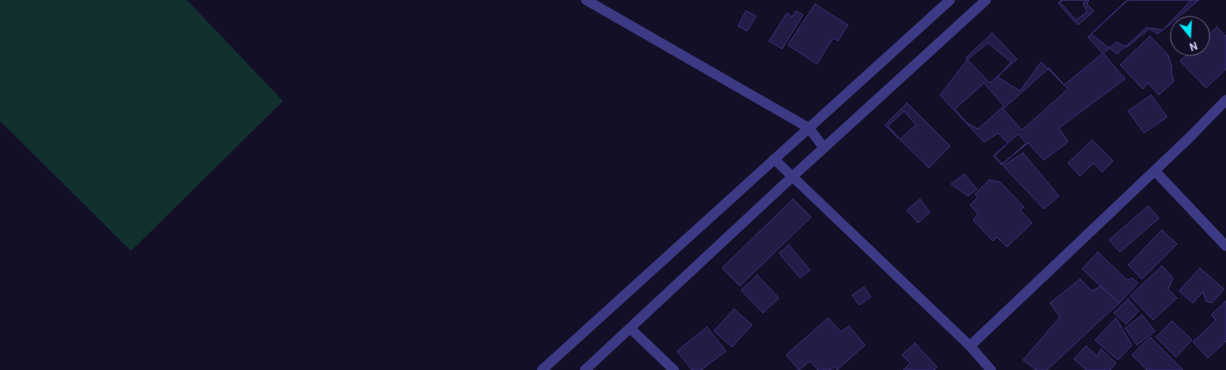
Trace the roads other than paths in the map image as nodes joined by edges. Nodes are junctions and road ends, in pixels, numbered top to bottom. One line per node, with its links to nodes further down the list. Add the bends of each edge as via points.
1 (586, 0): 5 (street)
2 (950, 0): 5 (street)
3 (986, 0): 6 (street)
4 (1226, 100): 8 (street)
5 (809, 128): 6 (street); 7 (street)
6 (824, 148): 9 (street)
7 (774, 159): 9 (street); 13 (street)
8 (1155, 170): 10 (street); 12 (street)
9 (792, 177): 11 (street); 12 (street)
10 (1226, 246)
11 (630, 328): 14 (street); 15 (street)
12 (970, 346): 16 (street)
13 (542, 370)
14 (585, 370)
15 (674, 370)
16 (991, 370)

